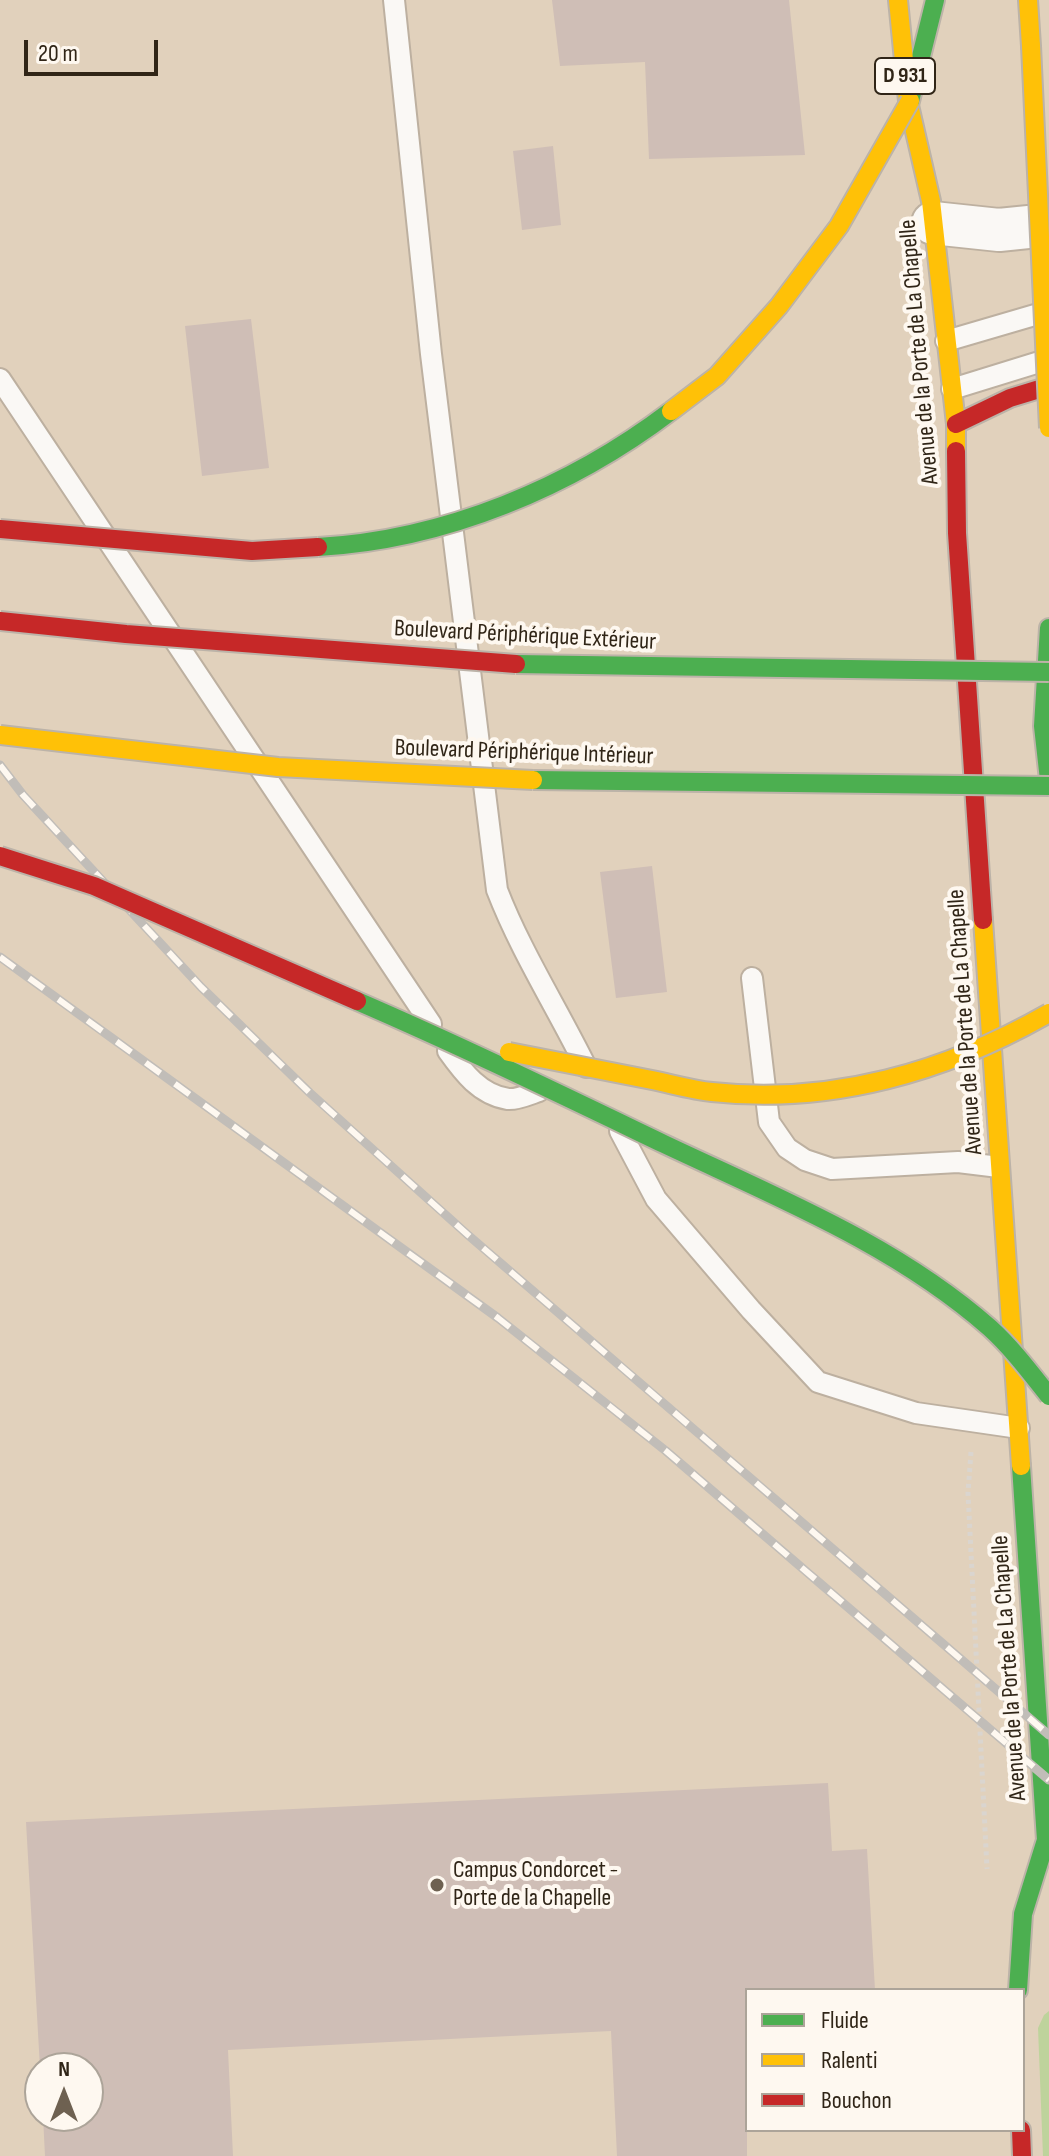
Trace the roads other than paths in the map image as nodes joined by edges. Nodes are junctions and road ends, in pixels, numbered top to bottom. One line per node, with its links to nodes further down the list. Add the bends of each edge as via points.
1 (394, 0): 25 (lane, via 497,890 512,931)
2 (898, 0): 5 (main road, Avenue de la Porte de La Chapelle / D 931, via 900,49)
3 (935, 0): 15 (main road, bridge, via 910,101 839,226 717,376 631,441 554,483 461,521 353,545 252,551)
4 (1028, 0): 14 (main road, bridge)
5 (932, 212): 6 (street, via 999,230); 8 (main road, Avenue de la Porte de La Chapelle)
6 (1049, 225)
7 (1049, 311): 8 (lane)
8 (946, 341): 12 (main road, Avenue de la Porte de La Chapelle)
9 (1049, 359): 12 (lane)
10 (0, 379): 25 (lane, via 464,1073 479,1087 510,1099)
11 (1049, 386): 13 (main road)
12 (952, 389): 13 (main road, Avenue de la Porte de La Chapelle)
13 (956, 424): 26 (main road, Avenue de la Porte de La Chapelle, via 957,533)
14 (1049, 428)
15 (0, 529)
16 (0, 621): 18 (main road, Boulevard Périphérique Extérieur, bridge, via 540,666)
17 (1049, 628): 20 (main road, via 1043,726)
18 (1049, 672)
19 (0, 735): 20 (main road, Boulevard Périphérique Intérieur, bridge, via 278,767 528,780)
20 (1049, 783)
21 (0, 856): 24 (main road, bridge, via 94,886)
22 (752, 978): 26 (lane, via 769,1122 787,1148 832,1169 958,1162)
23 (1049, 1013): 24 (main road, bridge, via 982,1049 919,1072 797,1093 712,1092)
24 (444, 1039): 27 (main road, bridge, via 830,1223 910,1268 989,1327)
25 (587, 1070): 28 (lane, via 656,1199 818,1382 916,1413)
26 (999, 1167): 28 (main road, Avenue de la Porte de La Chapelle)
27 (1049, 1396)
28 (1019, 1428): 29 (main road, Avenue de la Porte de La Chapelle)
29 (1047, 1843): 30 (main road, Avenue de la Porte de La Chapelle, via 1023,1914)
30 (1018, 1988)
31 (1021, 2132): 32 (main road)
32 (1022, 2156)

